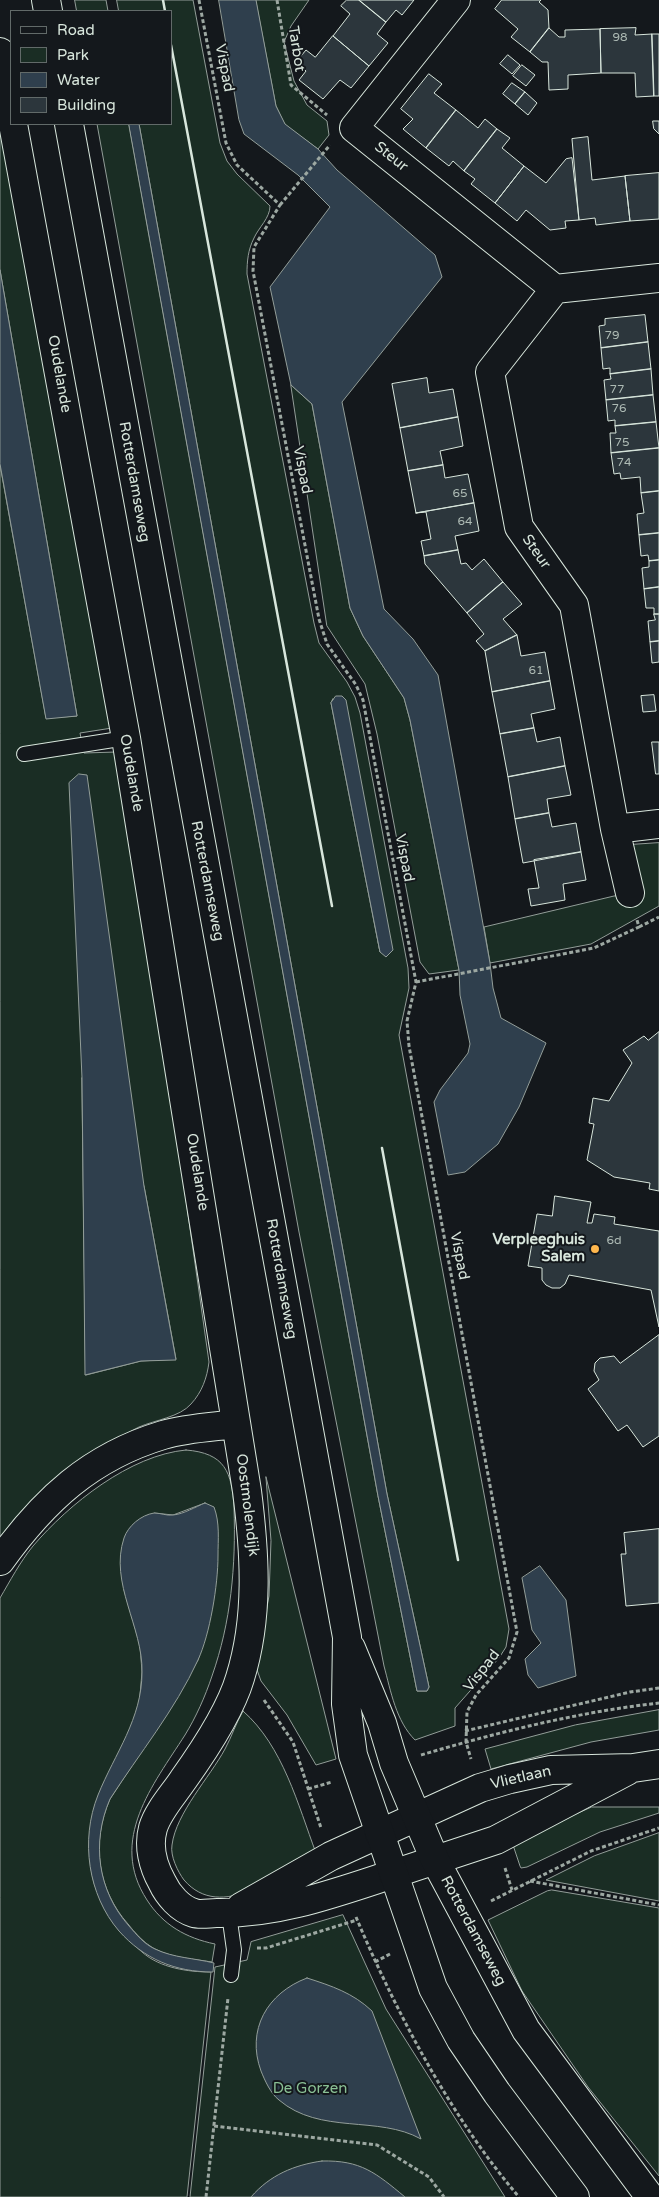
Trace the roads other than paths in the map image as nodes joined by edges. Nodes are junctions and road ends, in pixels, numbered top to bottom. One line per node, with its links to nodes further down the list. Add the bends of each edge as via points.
1 (456, 0): 7 (street, Steur, via 354,128)
2 (0, 52): 3 (street)
3 (10, 107)
4 (13, 125): 8 (street, Oudelande)
5 (69, 125): 15 (street, Rotterdamseweg)
6 (659, 278): 7 (street)
7 (555, 289): 11 (street, Steur, via 490,372 519,527 574,605)
8 (126, 738): 9 (lane); 13 (street, Oudelande)
9 (24, 754)
10 (659, 824): 11 (street)
11 (616, 829): 12 (street, Steur)
12 (630, 893)
13 (236, 1424): 14 (street, via 165,1434 117,1451 70,1482 26,1525); 21 (street, Oostmolendijk, via 254,1549 248,1647 240,1680 202,1754 153,1828 150,1850 157,1874 179,1904 195,1913)
14 (0, 1561)
15 (347, 1637): 17 (street, Rotterdamseweg); 18 (street, Rotterdamseweg, via 346,1704 353,1756)
16 (646, 1766): 17 (street, Vlietlaan, via 551,1770 518,1777 480,1788); 19 (street, Vlietlaan, via 496,1840)
17 (416, 1817): 18 (street, Vlietlaan); 19 (street, Rotterdamseweg)
18 (379, 1834): 20 (street, Rotterdamseweg); 21 (street, via 331,1856)
19 (435, 1860): 20 (street, Oostmolendijk); 24 (street, Rotterdamseweg, via 526,2030)
20 (393, 1874): 21 (street, Oostmolendijk, via 316,1899 264,1911); 23 (street, Rotterdamseweg, via 433,1988 461,2040)
21 (229, 1914): 22 (lane, via 234,1950)
22 (231, 1975)
23 (575, 2197)
24 (650, 2197)

